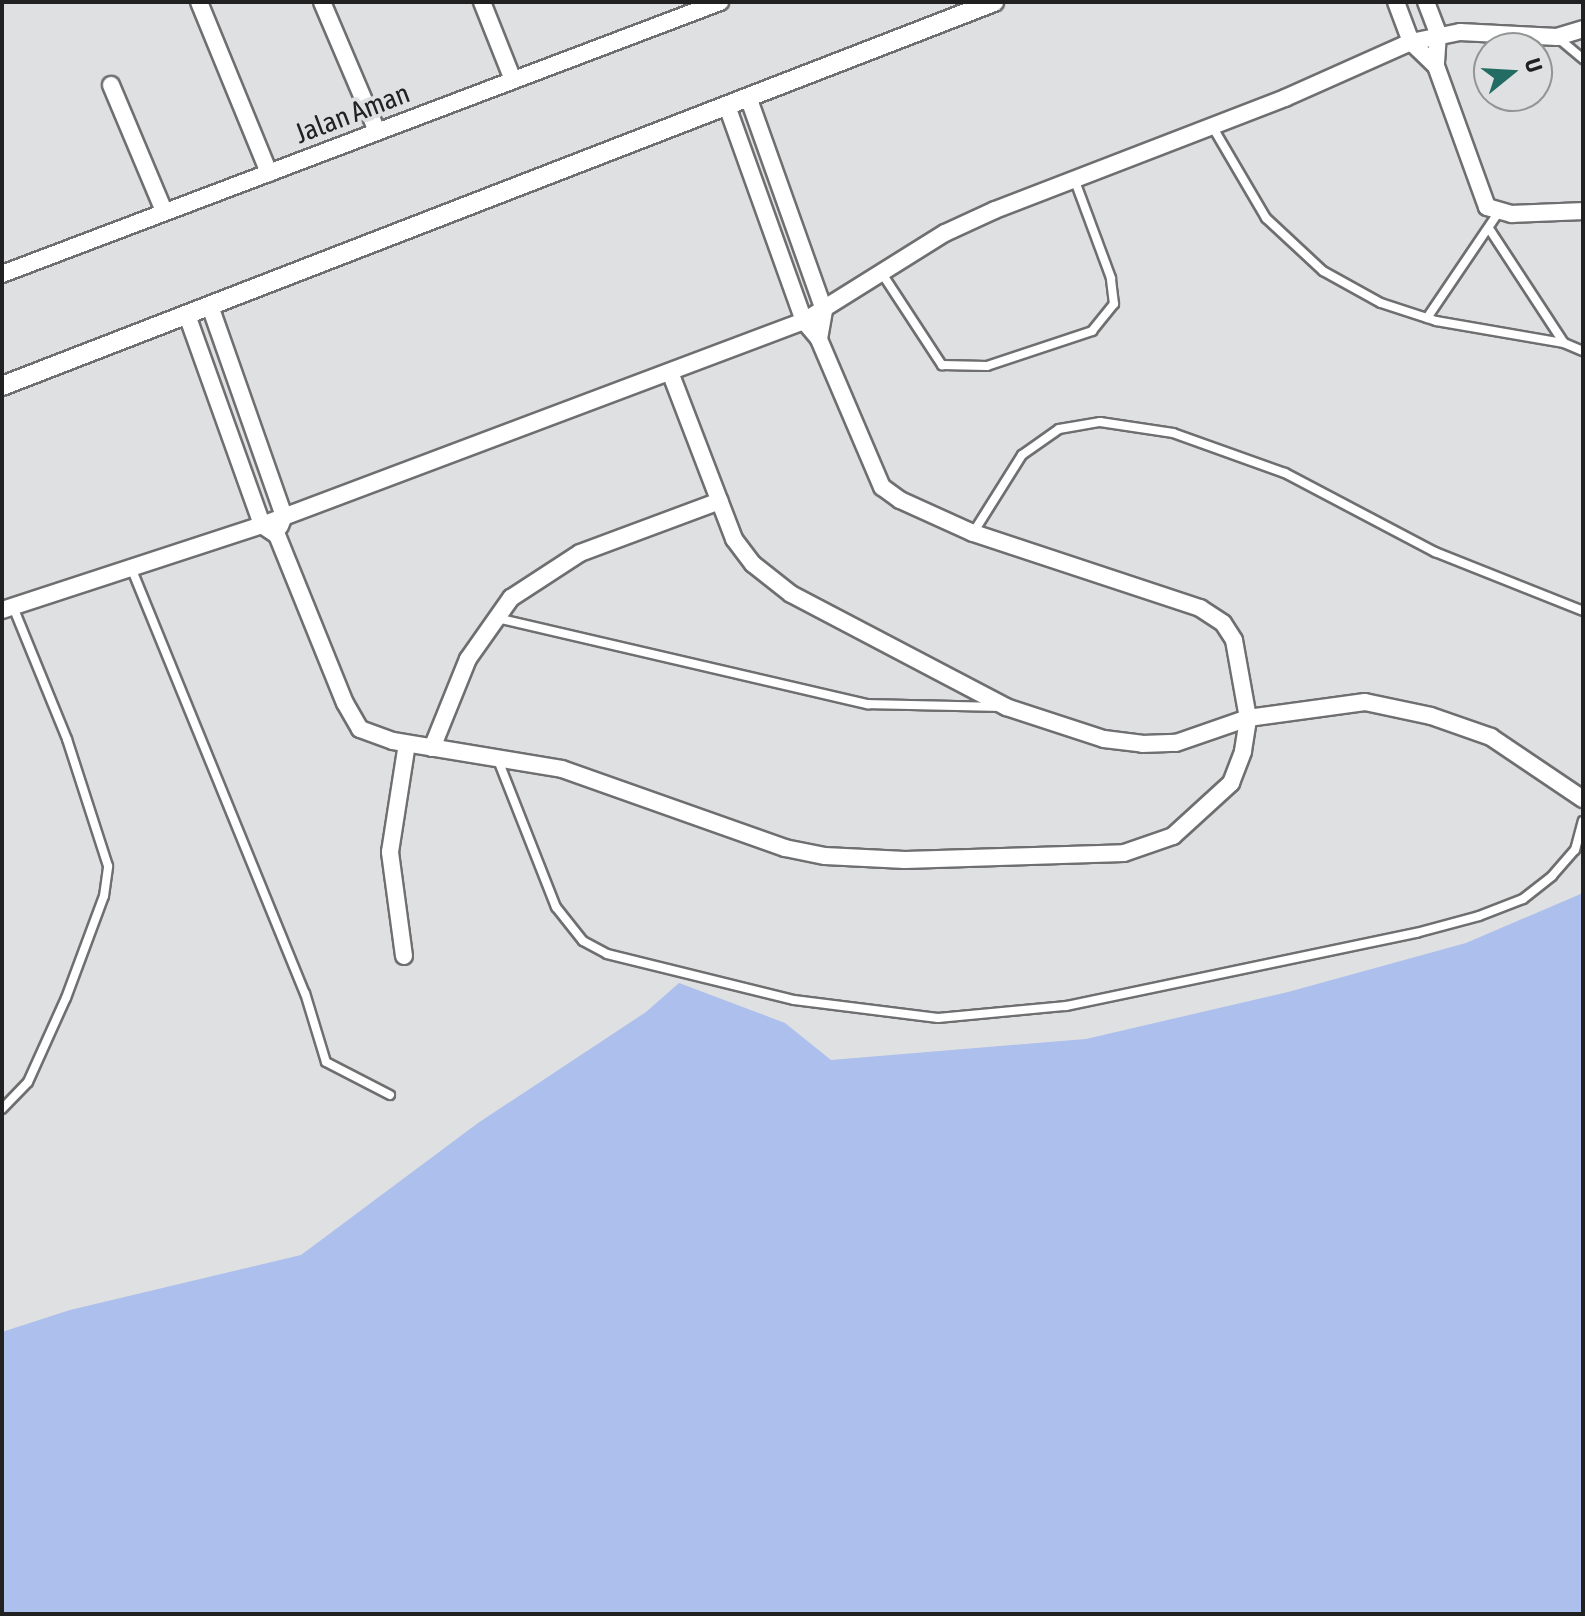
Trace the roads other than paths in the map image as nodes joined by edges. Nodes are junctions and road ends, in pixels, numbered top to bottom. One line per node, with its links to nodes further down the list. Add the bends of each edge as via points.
1 (199, 2): 20 (street)
2 (322, 2): 19 (street)
3 (482, 2): 14 (street)
4 (720, 2): 14 (street, Jalan Aman)
5 (994, 2): 16 (street)
6 (1396, 2): 11 (street)
7 (1426, 2): 9 (street)
8 (1583, 29): 10 (street)
9 (1438, 34): 10 (street); 11 (street); 13 (street)
10 (1557, 37): 12 (lane)
11 (1411, 42): 13 (street); 18 (street)
12 (1583, 59)
13 (1436, 66): 24 (street, via 1476,187 1487,207)
14 (513, 80): 19 (street, Jalan Aman)
15 (111, 85): 22 (street)
16 (748, 97): 17 (street); 29 (street)
17 (727, 106): 28 (street); 32 (street)
18 (1212, 126): 21 (street); 31 (lane, via 1266,218 1323,271 1381,303)
19 (377, 131): 20 (street, Jalan Aman)
20 (269, 173): 22 (street, Jalan Aman)
21 (1075, 181): 27 (street, via 945,233); 27 (lane, via 1111,278 1114,304 1092,331 987,366 942,365)
22 (164, 211): 26 (street, Jalan Aman)
23 (1583, 211): 24 (street)
24 (1498, 213): 25 (lane)
25 (1490, 230): 31 (lane); 34 (lane)
26 (2, 274)
27 (883, 275): 29 (street)
28 (210, 306): 30 (street); 39 (street)
29 (824, 310): 32 (street); 33 (street)
30 (187, 315): 37 (street); 40 (street)
31 (1427, 318): 34 (lane, via 1522,340)
32 (804, 321): 33 (street); 36 (street)
33 (819, 339): 41 (street, via 882,487)
34 (1564, 343): 35 (lane)
35 (1583, 351)
36 (670, 372): 38 (street); 39 (street)
37 (2, 386)
38 (720, 501): 46 (street, via 580,553 538,576); 47 (street, via 744,552 791,594)
39 (284, 516): 40 (street); 42 (street)
40 (262, 525): 42 (street); 43 (street)
41 (973, 533): 45 (lane, via 1022,455 1059,429 1100,422 1173,433 1285,473 1435,552); 48 (street, via 1200,608 1223,623 1234,640)
42 (277, 535): 49 (street, via 353,718 360,729)
43 (132, 570): 44 (street); 55 (lane, via 305,993 326,1062)
44 (7, 609): 56 (lane, via 67,739 108,866 104,896 66,998 28,1082)
45 (1583, 611)
46 (496, 617): 47 (lane, via 868,704); 50 (street, via 468,659)
47 (1006, 707): 48 (street, via 1104,739 1142,744 1176,743)
48 (1248, 718): 51 (street, via 1231,783 1173,836 1124,853 905,860 825,856 785,848 562,769); 52 (street, via 1365,702 1431,716 1491,737)
49 (407, 744): 50 (street); 54 (street, via 390,852)
50 (432, 748): 51 (street)
51 (497, 759): 53 (lane, via 556,907 583,941 607,954 794,1000 938,1018 1066,1006 1479,916 1523,899 1552,876 1575,850)
52 (1583, 799)
53 (1583, 821)
54 (404, 956)
55 (390, 1095)
56 (2, 1109)

